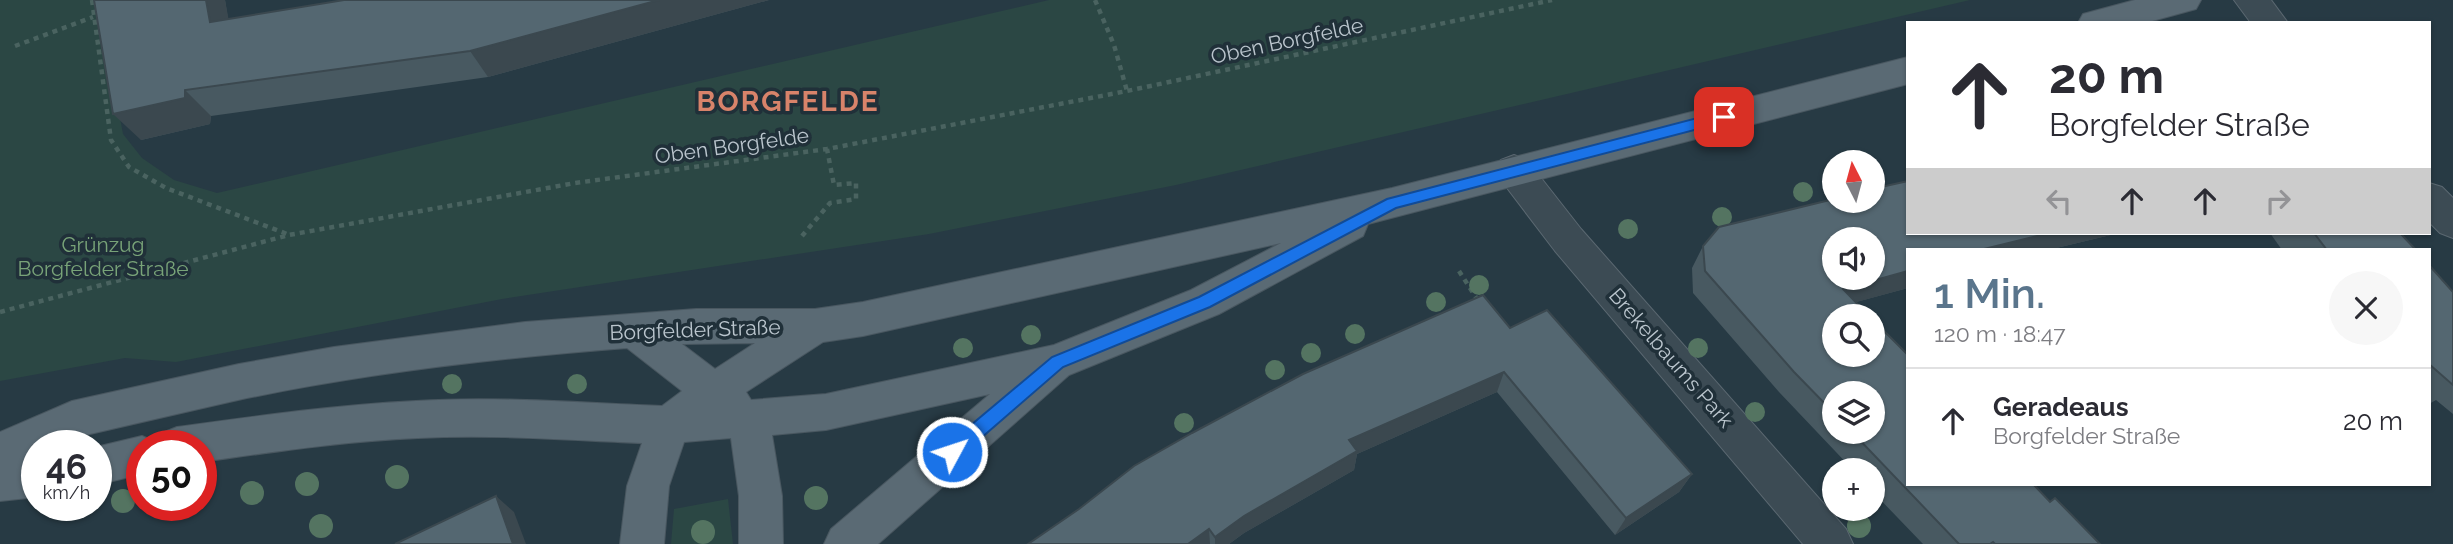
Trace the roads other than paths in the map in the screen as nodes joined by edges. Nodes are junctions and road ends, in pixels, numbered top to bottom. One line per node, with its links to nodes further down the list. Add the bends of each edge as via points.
1 (2185, 0): 3 (main road)
2 (2251, 0): 4 (street)
3 (2103, 21)
4 (2269, 21)
5 (1906, 71): 6 (main road, Borgfelder Straße)
6 (1514, 170): 8 (main road, Borgfelder Straße); 23 (street, Brekelbaums Park, via 1568,240)
7 (2431, 200): 9 (street)
8 (1392, 203): 10 (main road, Borgfelder Straße); 12 (main road, Borgfelder Straße, via 1205,302)
9 (2453, 222)
10 (815, 327): 11 (main road, Borgfelder Straße); 13 (main road)
11 (633, 330): 13 (main road); 17 (main road, Borgfelder Straße, via 513,340 253,379 72,420)
12 (1058, 362): 14 (main road, Borgfelder Straße, via 826,412); 22 (main road)
13 (713, 392): 14 (main road); 15 (main road)
14 (747, 416): 15 (main road, Borgfelder Straße); 21 (main road, via 762,500)
15 (669, 425): 16 (main road, Borgfelder Straße, via 418,419); 20 (main road, via 648,486)
16 (217, 440)
17 (0, 452)
18 (21, 479): 19 (main road)
19 (0, 481)
20 (642, 544)
21 (761, 544)
22 (846, 544)
23 (1831, 544)

